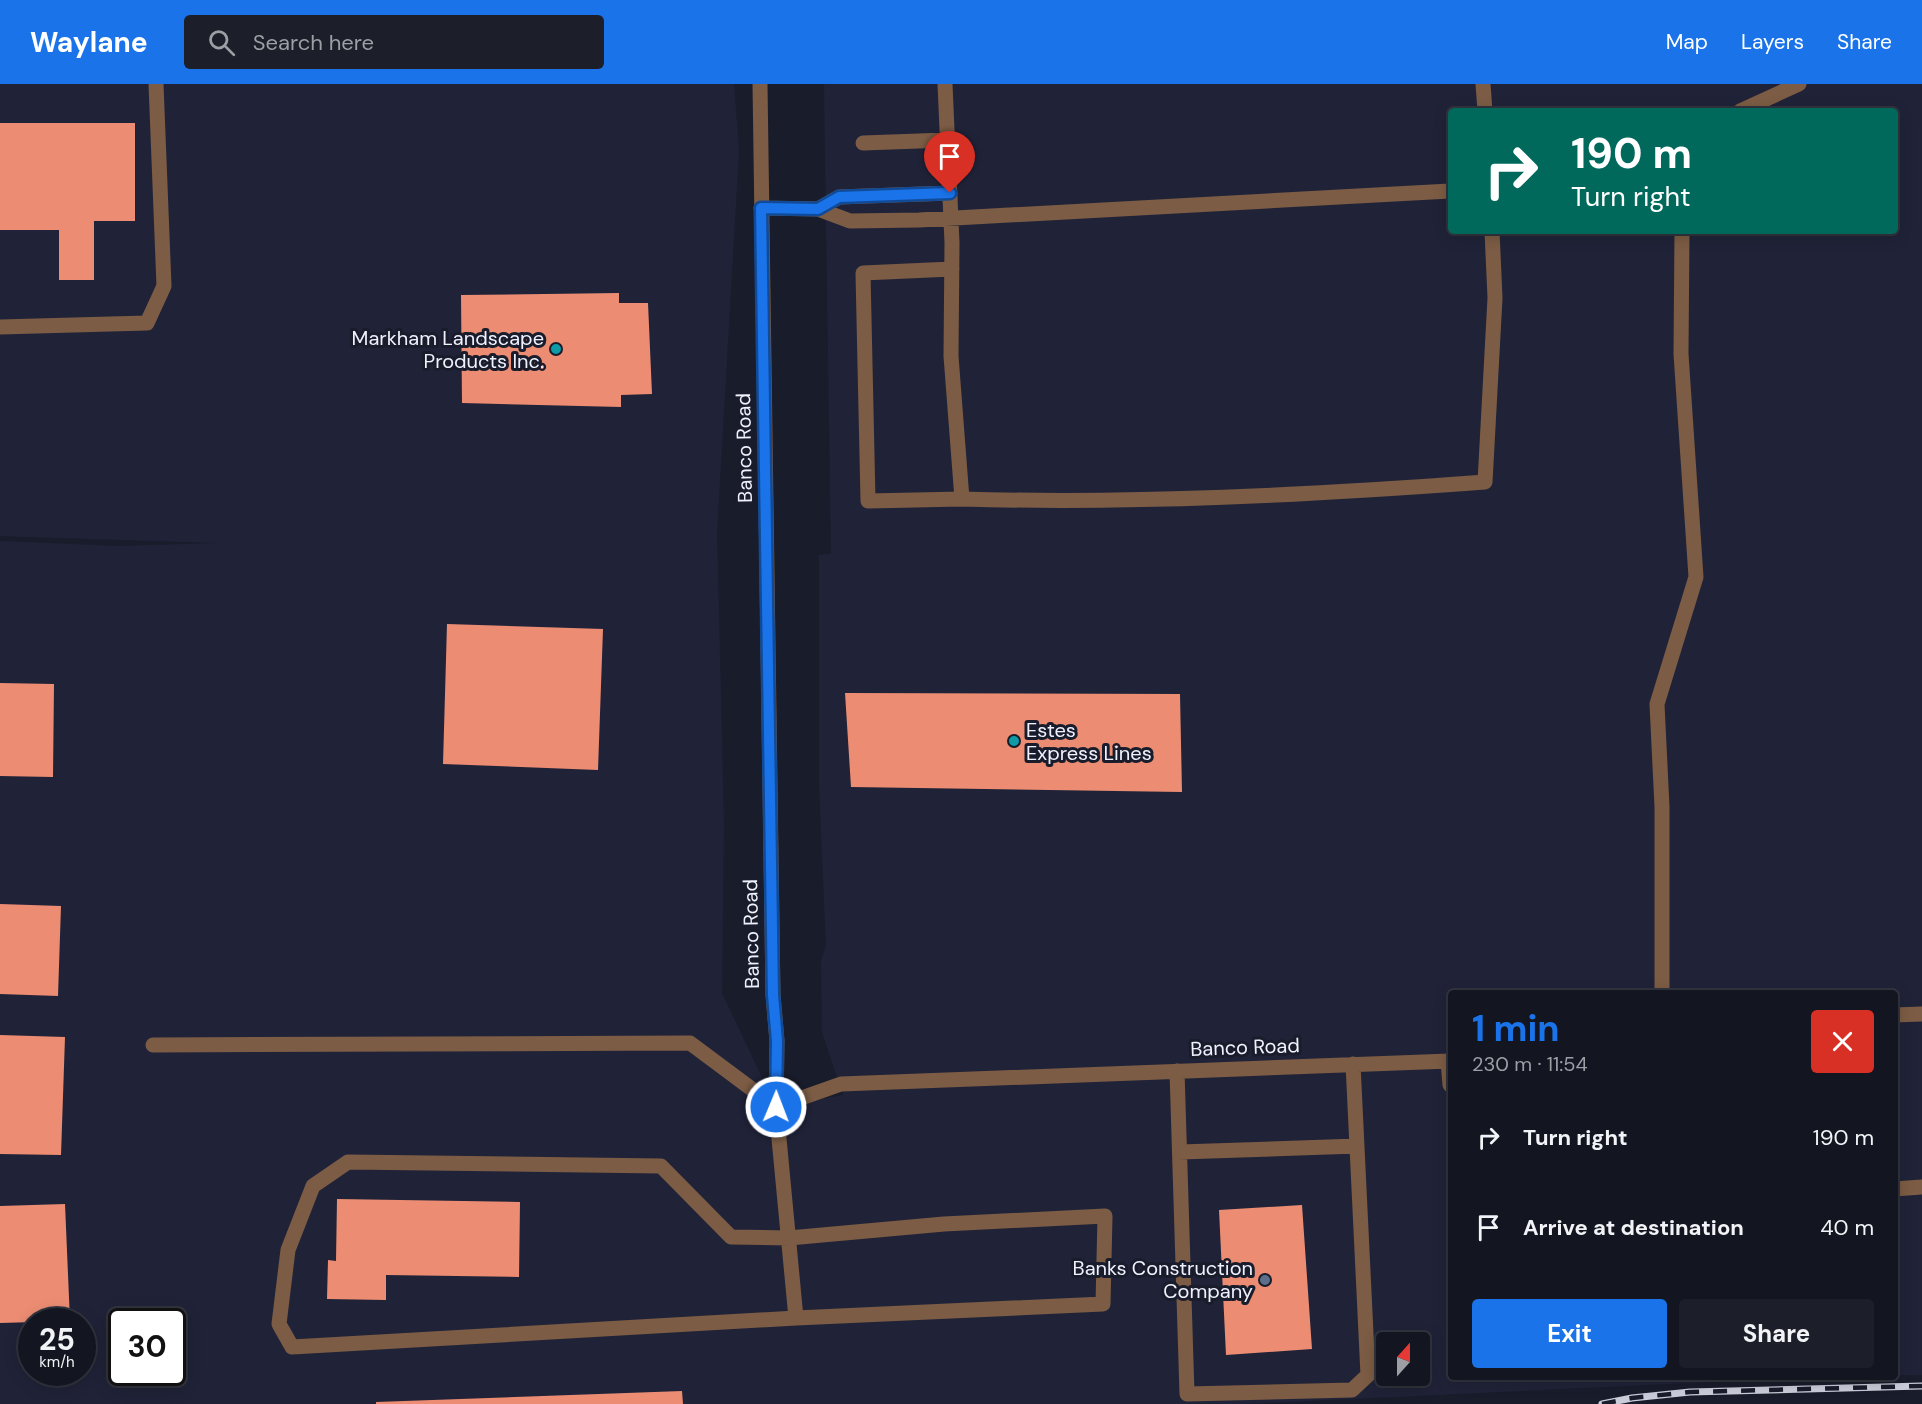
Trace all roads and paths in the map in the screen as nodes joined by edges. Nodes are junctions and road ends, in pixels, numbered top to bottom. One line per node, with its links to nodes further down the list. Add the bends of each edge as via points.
1 (156, 84): 18 (street, via 164,286 147,323)
2 (760, 84): 12 (street, Banco Road)
3 (945, 84): 8 (street)
4 (1483, 84): 6 (street)
5 (1799, 84): 7 (street)
6 (1485, 108)
7 (1747, 108)
8 (947, 140): 9 (street); 11 (street)
9 (863, 143)
10 (1448, 191): 14 (street)
11 (950, 193): 13 (street, via 839,197); 14 (street)
12 (761, 208): 13 (street); 27 (street, Banco Road)
13 (818, 209): 14 (street, via 850,221)
14 (951, 219): 17 (street)
15 (1492, 234): 19 (street, via 1495,297 1485,482 1227,498)
16 (1682, 234): 20 (street, via 1681,354 1696,577 1657,704 1662,807)
17 (952, 269): 19 (street, via 951,356); 19 (street, via 863,273 868,501)
18 (0, 327)
19 (962, 500)
20 (1662, 990)
21 (1922, 1014): 22 (street)
22 (1898, 1015)
23 (153, 1045): 27 (street, via 690,1044)
24 (1448, 1061): 25 (street, Banco Road)
25 (1353, 1064): 26 (street, Banco Road); 28 (street)
26 (1177, 1071): 27 (street, Banco Road, via 841,1084); 29 (street)
27 (776, 1107): 32 (street)
28 (1357, 1146): 29 (street); 29 (street, via 1368,1375 1352,1390 1187,1394)
29 (1180, 1152)
30 (1922, 1188): 31 (street)
31 (1898, 1189)
32 (789, 1238): 33 (street); 33 (street, via 944,1224 1105,1216 1103,1304); 33 (street, via 731,1237 661,1166 348,1162 313,1186 288,1250 279,1324 292,1347)
33 (796, 1317)

